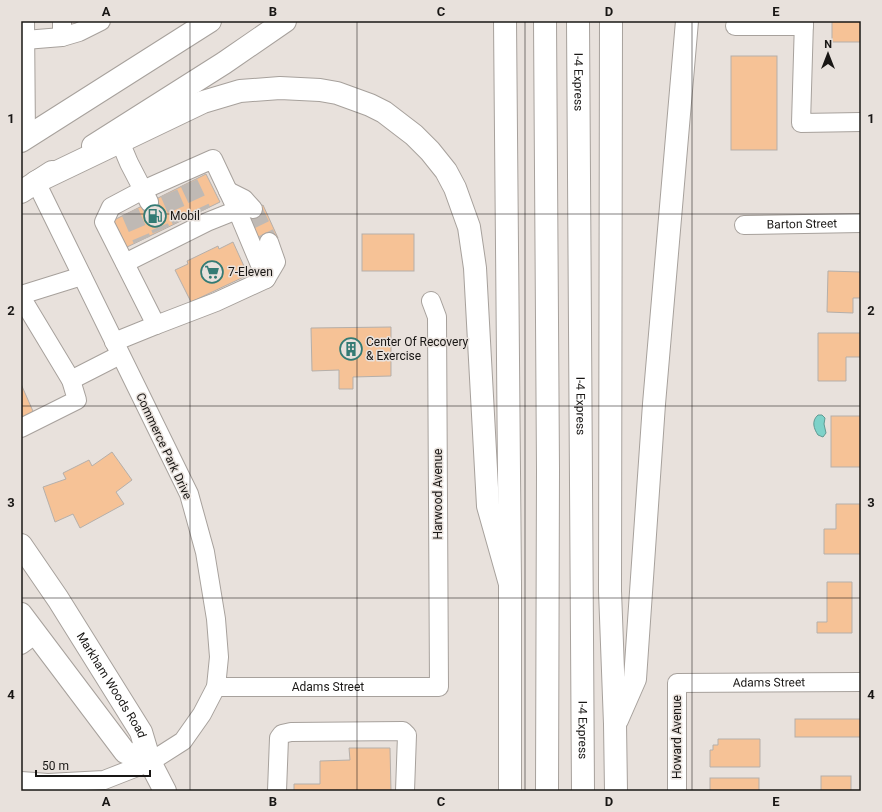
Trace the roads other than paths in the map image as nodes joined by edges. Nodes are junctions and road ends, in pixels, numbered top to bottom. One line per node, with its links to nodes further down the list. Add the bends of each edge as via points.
1 (25, 21): 13 (street)
2 (101, 21): 12 (street, via 79,32)
3 (210, 21): 16 (main road)
4 (285, 21): 15 (main road)
5 (504, 21): 33 (main road)
6 (545, 21): 47 (main road)
7 (578, 21): 48 (main road, I-4 Express)
8 (611, 21): 40 (main road, via 610,591)
9 (687, 21): 40 (main road, via 654,404 635,679)
10 (804, 23): 11 (street); 14 (street, via 801,123)
11 (735, 26)
12 (62, 29): 13 (street)
13 (25, 40): 16 (street)
14 (861, 122)
15 (118, 137): 17 (main road); 18 (street); 33 (main road, via 216,98 240,91 280,88 337,93 370,105 396,120 430,151 446,171 455,188 469,227 473,247 488,506)
16 (23, 140)
17 (29, 187): 24 (street, Commerce Park Drive)
18 (146, 196): 19 (street, via 186,177 213,159 228,191); 23 (street, via 127,206 111,207 104,222)
19 (245, 210): 23 (street, via 204,216 145,246); 25 (street)
20 (861, 223): 21 (street, Barton Street)
21 (744, 225)
22 (270, 242): 25 (street, via 276,262)
23 (125, 263): 28 (street)
24 (82, 276): 26 (street); 29 (street, Commerce Park Drive)
25 (266, 278): 28 (street, via 216,302)
26 (21, 296): 30 (street)
27 (431, 301): 38 (street, Harwood Avenue, via 437,317)
28 (156, 325): 29 (street)
29 (117, 348): 30 (street); 39 (street, Commerce Park Drive, via 189,494 205,552 216,619 219,657)
30 (71, 380): 31 (street, via 77,400)
31 (21, 428)
32 (21, 545): 41 (main road, Markham Woods Road, via 58,598 141,732)
33 (510, 584): 46 (main road)
34 (21, 614): 35 (main road, Markham Woods Road)
35 (29, 639): 41 (main road, Markham Woods Road, via 125,752)
36 (861, 682): 37 (street, Adams Street)
37 (677, 683): 50 (street, Howard Avenue)
38 (439, 687): 39 (street, Adams Street)
39 (216, 688): 41 (street, Commerce Park Drive, via 183,741)
40 (615, 724): 49 (main road)
41 (150, 762): 42 (street, Commerce Park Drive, via 104,780 48,784); 43 (main road)
42 (21, 781)
43 (165, 791)
44 (277, 791): 45 (street, via 279,738 282,734 396,731 403,731 407,735)
45 (405, 791)
46 (510, 791)
47 (547, 791)
48 (583, 791)
49 (616, 791)
50 (677, 791)

